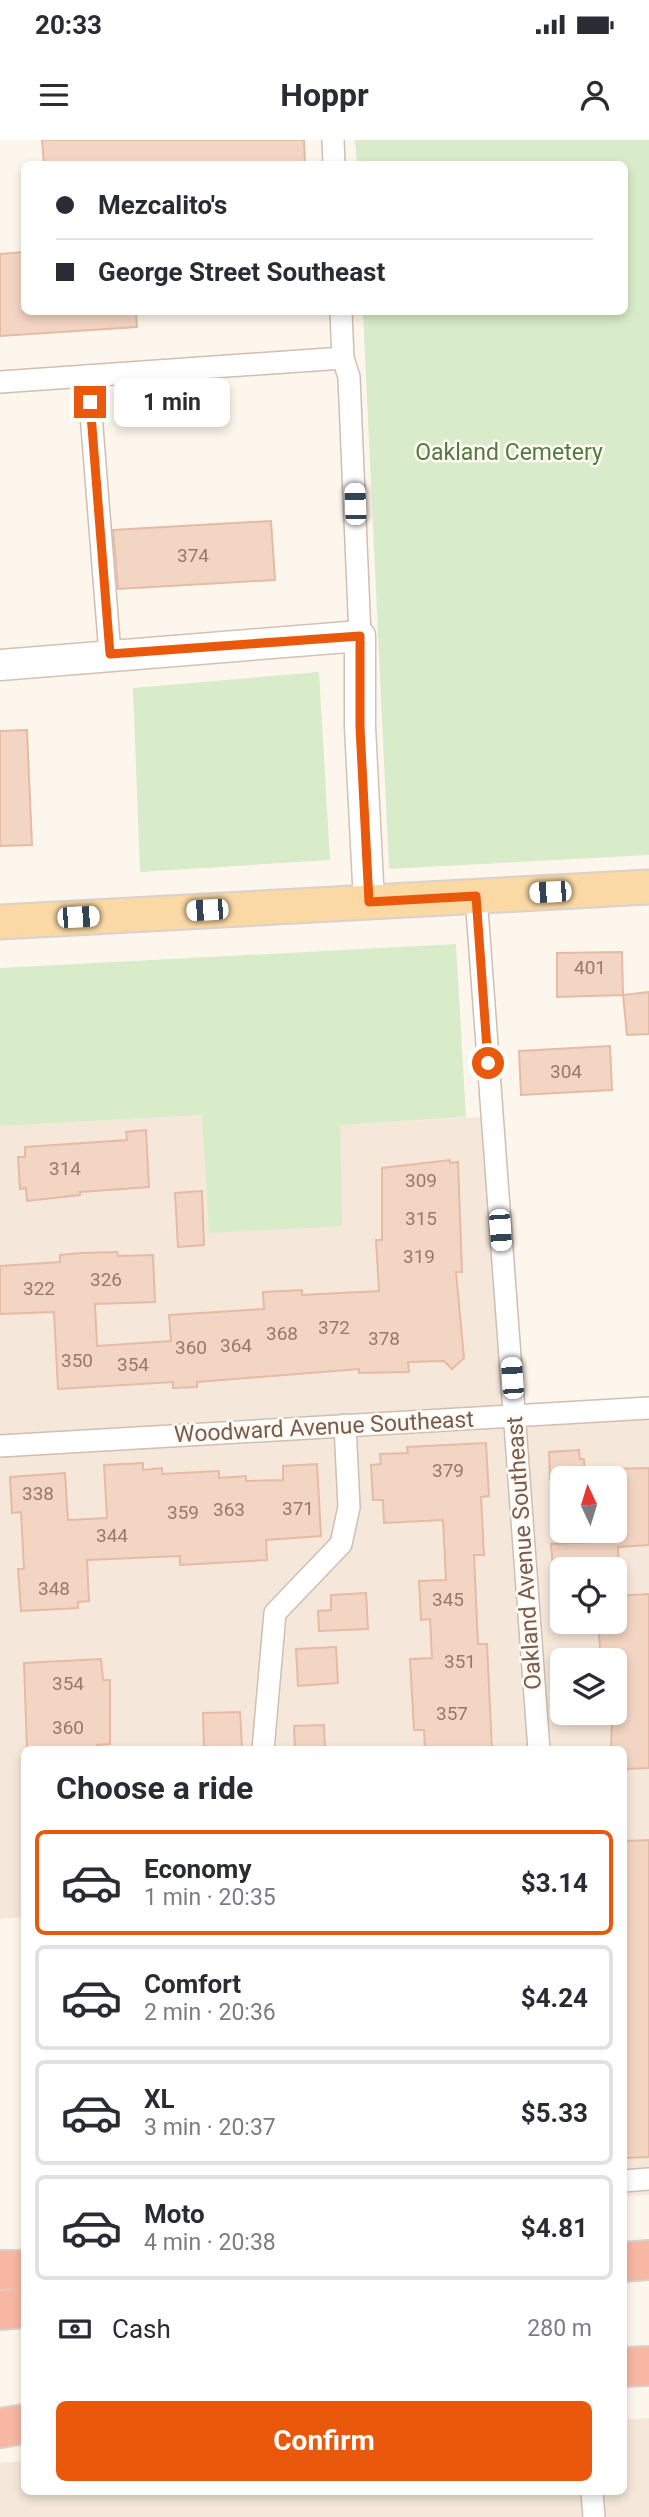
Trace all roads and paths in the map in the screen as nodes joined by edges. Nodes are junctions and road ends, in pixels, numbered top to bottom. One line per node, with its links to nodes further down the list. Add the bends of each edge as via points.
1 (333, 140): 2 (street)
2 (334, 161)
3 (341, 315): 4 (street)
4 (343, 358): 5 (street); 7 (street, via 349,377)
5 (88, 376): 6 (street); 8 (street)
6 (0, 382)
7 (360, 636): 8 (main road); 12 (main road)
8 (110, 654): 9 (main road)
9 (0, 665)
10 (649, 887): 11 (main road)
11 (476, 896): 12 (main road); 15 (street, Oakland Avenue Southeast)
12 (369, 902): 13 (main road)
13 (0, 922)
14 (649, 1408): 15 (street, Woodward Avenue Southeast)
15 (514, 1416): 16 (street, Woodward Avenue Southeast); 19 (street, Oakland Avenue Southeast)
16 (345, 1426): 17 (street, Woodward Avenue Southeast); 18 (street, via 349,1507 341,1544 275,1613)
17 (0, 1446)
18 (263, 1746)
19 (539, 1746)
20 (649, 2179): 21 (street)
21 (627, 2181)
22 (649, 2260): 23 (highway)
23 (627, 2262)
24 (0, 2270): 25 (highway)
25 (21, 2270)
26 (21, 2308): 27 (highway)
27 (0, 2310)
28 (649, 2366): 29 (highway)
29 (627, 2367)
30 (21, 2409): 31 (highway)
31 (0, 2410)
32 (21, 2424): 33 (highway)
33 (0, 2428)
34 (592, 2495): 35 (street)
35 (593, 2517)

